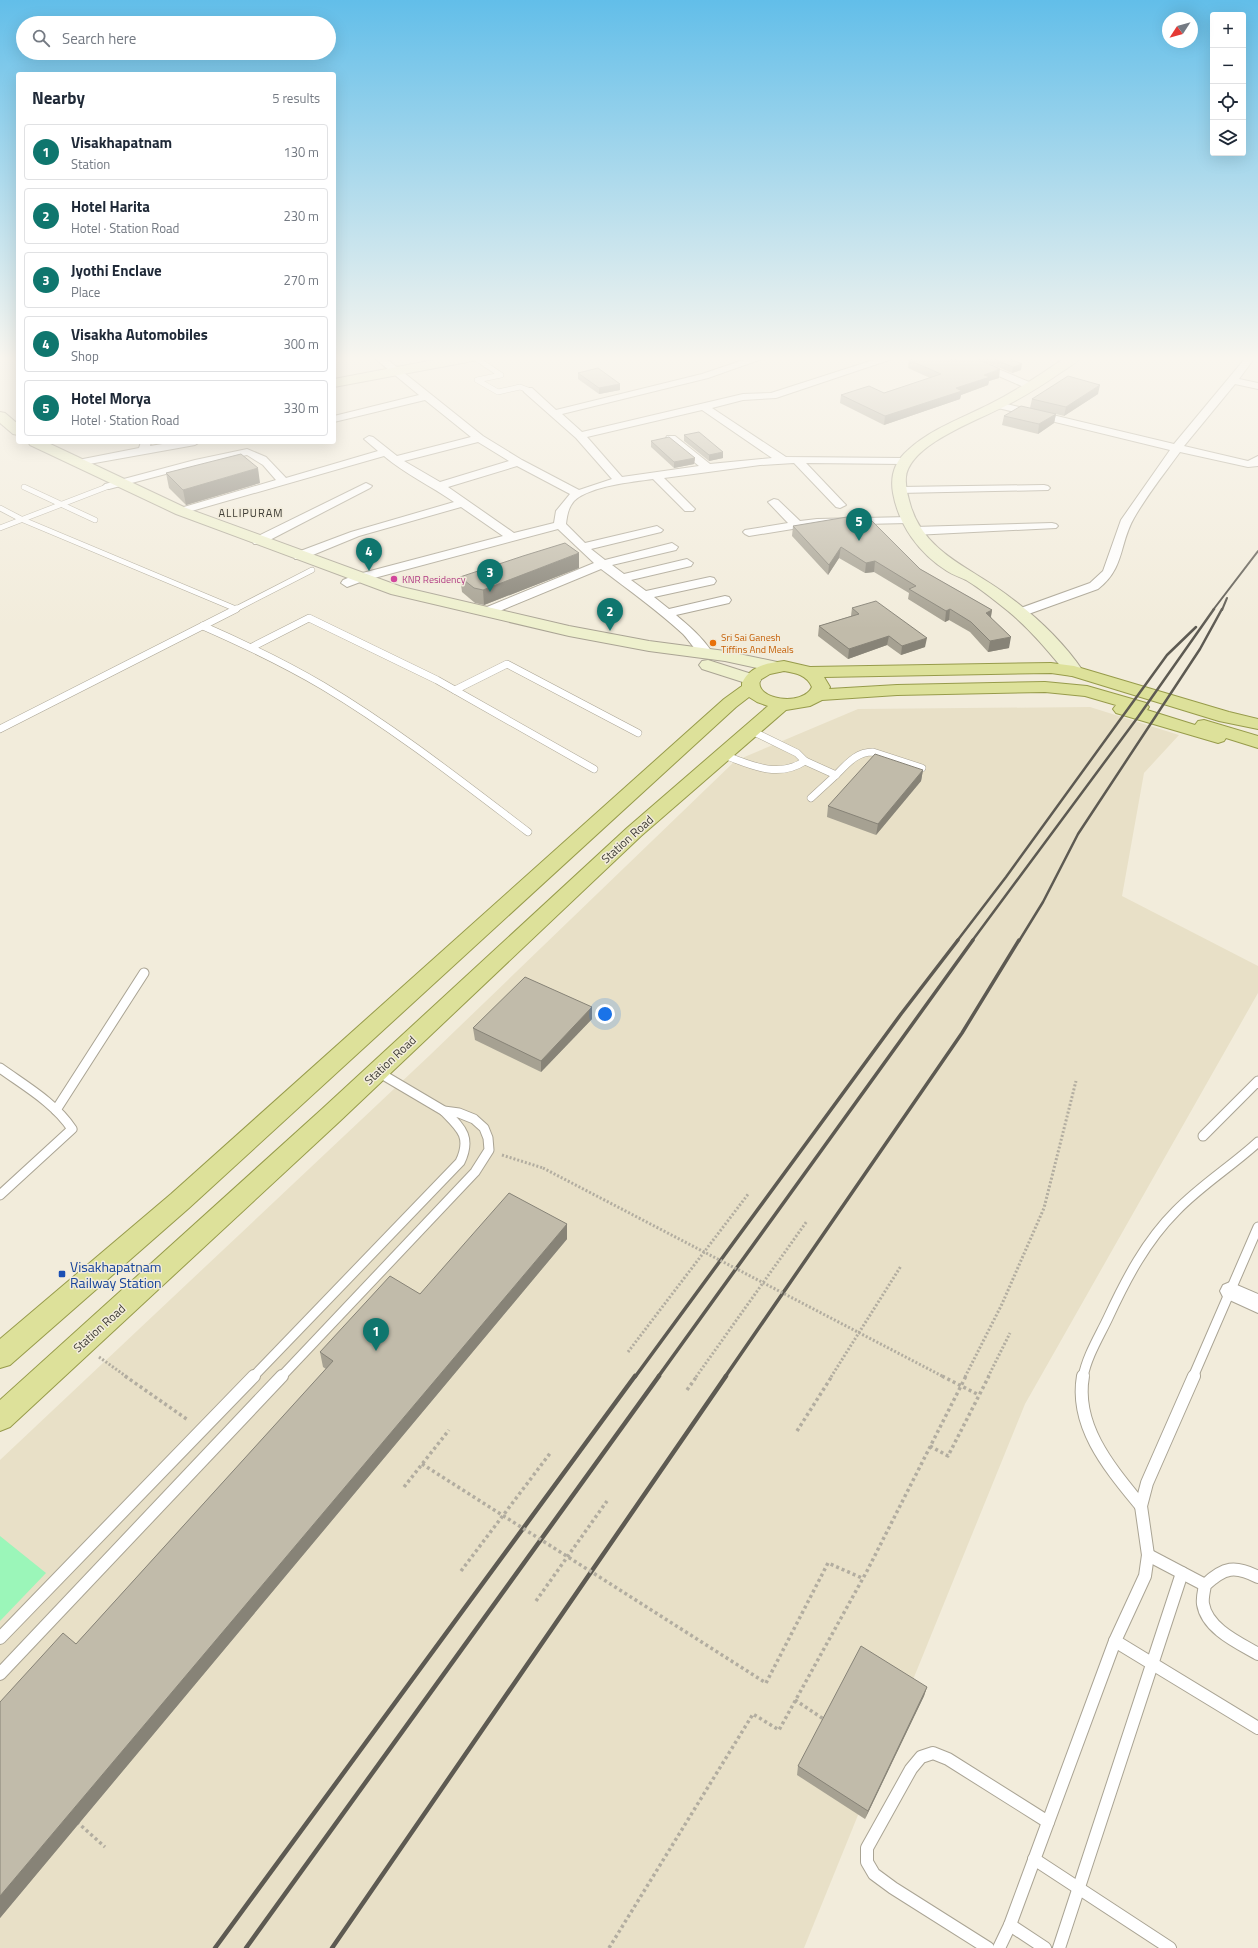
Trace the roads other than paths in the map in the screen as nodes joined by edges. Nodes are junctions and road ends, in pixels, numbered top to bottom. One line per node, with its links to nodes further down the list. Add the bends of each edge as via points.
1 (30, 447): 25 (main road, via 63,465)
2 (45, 447): 19 (main road)
3 (141, 447): 19 (street)
4 (380, 447): 13 (street)
5 (445, 447): 14 (street)
6 (493, 447): 18 (street)
7 (590, 447): 23 (street)
8 (682, 447): 21 (street)
9 (763, 447): 16 (street)
10 (920, 447): 17 (main road)
11 (1172, 447): 12 (street)
12 (1177, 448): 20 (street); 65 (street, via 1127,520 1109,571 1104,578 1094,586)
13 (386, 452): 14 (street); 24 (street)
14 (396, 460): 27 (street)
15 (797, 460): 16 (street); 17 (street); 35 (street)
16 (784, 461): 21 (street)
17 (904, 461): 30 (main road, via 899,472)
18 (518, 462): 27 (street); 31 (street)
19 (78, 463): 25 (main road)
20 (1257, 463)
21 (708, 468): 22 (street)
22 (655, 476): 23 (street); 37 (street)
23 (620, 481): 31 (street)
24 (283, 483): 25 (street, via 264,461 248,452); 38 (street)
25 (114, 484): 34 (lane); 38 (main road); 56 (main road, via 211,531)
26 (366, 486): 49 (street)
27 (439, 486): 33 (street)
28 (24, 488): 34 (lane)
29 (1044, 488): 30 (street)
30 (899, 490): 43 (main road)
31 (578, 494): 42 (street, via 566,504 560,517)
32 (774, 502): 41 (street)
33 (462, 503): 48 (street); 52 (street, via 354,534)
34 (62, 505): 39 (lane); 40 (lane)
35 (840, 505)
36 (0, 508): 39 (lane)
37 (689, 509)
38 (181, 511): 49 (main road)
39 (21, 519): 45 (lane); 62 (lane)
40 (95, 520)
41 (796, 524): 43 (street); 47 (street)
42 (560, 525): 48 (street); 50 (street)
43 (912, 526): 44 (street); 55 (main road, via 925,546)
44 (1052, 526)
45 (0, 528)
46 (657, 530): 50 (street)
47 (749, 532)
48 (513, 538): 58 (street)
49 (258, 541): 52 (main road)
50 (582, 547): 54 (street)
51 (672, 547): 54 (street)
52 (299, 556): 58 (main road)
53 (687, 563): 57 (street)
54 (603, 564): 57 (street); 63 (street)
55 (954, 568): 65 (main road, via 974,578); 70 (main road, via 967,583 1006,616)
56 (312, 570): 58 (main road); 62 (lane)
57 (623, 578): 60 (street)
58 (353, 581): 63 (main road); 73 (main road, via 399,600 563,639 697,662)
59 (710, 581): 60 (street)
60 (644, 595): 64 (street)
61 (725, 600): 64 (street)
62 (236, 609): 66 (lane)
63 (486, 612): 68 (main road, via 624,641)
64 (666, 613): 68 (street, via 694,637)
65 (1019, 613): 71 (main road)
66 (203, 626): 67 (lane); 79 (lane)
67 (252, 647): 75 (lane, via 309,618); 89 (lane, via 339,696 438,764)
68 (705, 652): 69 (main road)
69 (776, 667): 72 (main road, via 793,667); 73 (main road, via 756,674)
70 (1051, 668): 71 (main road); 72 (main road)
71 (1074, 671): 74 (main road)
72 (808, 672): 76 (main road, via 818,679 821,687)
73 (752, 684): 77 (main road, via 757,695); 102 (main road, via 180,1201)
74 (1091, 684): 76 (main road); 78 (main road, via 1130,680 1220,707); 82 (main road, via 1113,706 1216,737)
75 (456, 690): 81 (lane, via 506,664); 86 (lane)
76 (817, 695): 77 (main road, via 808,701)
77 (782, 704): 80 (main road, Station Road)
78 (1258, 724)
79 (0, 729)
80 (750, 730): 83 (main road, Station Road); 84 (lane, via 797,753)
81 (638, 733)
82 (1250, 740)
83 (722, 754): 84 (lane, via 765,769 782,771 797,768); 92 (main road, Station Road, via 634,832)
84 (805, 761): 87 (lane)
85 (922, 768): 87 (lane, via 865,751 858,754)
86 (594, 769)
87 (836, 775): 88 (lane)
88 (811, 798)
89 (528, 832)
90 (144, 973): 94 (lane)
91 (0, 1068): 94 (lane)
92 (377, 1071): 95 (lane); 103 (main road, Station Road)
93 (1258, 1081): 96 (lane)
94 (56, 1110): 98 (lane, via 72,1129)
95 (444, 1111): 109 (lane, via 458,1125 466,1138 466,1152 460,1162); 113 (lane, via 474,1119 484,1128 488,1138 488,1150 475,1172)
96 (1203, 1136)
97 (1258, 1142): 104 (lane, via 1177,1210 1155,1234 1133,1267 1095,1343 1083,1375 1081,1398 1097,1448)
98 (0, 1195)
99 (1258, 1227): 100 (lane)
100 (1230, 1292): 101 (street); 104 (lane, via 1147,1483)
101 (1258, 1304)
102 (0, 1356)
103 (0, 1418)
104 (1141, 1506): 105 (lane)
105 (1148, 1555): 106 (lane); 110 (lane, via 1145,1576)
106 (1182, 1573): 108 (lane); 112 (lane)
107 (1258, 1577): 108 (lane, via 1235,1568 1223,1569)
108 (1205, 1585): 111 (lane, via 1203,1604 1208,1617 1220,1630)
109 (0, 1638)
110 (1115, 1641): 112 (lane); 115 (lane)
111 (1258, 1654)
112 (1154, 1663): 114 (lane); 117 (lane)
113 (0, 1674)
114 (1258, 1728)
115 (1048, 1822): 116 (lane); 119 (lane, via 948,1759 933,1753 921,1757 911,1769 867,1848 867,1862 874,1874)
116 (1034, 1859): 117 (lane); 118 (lane)
117 (1079, 1887): 122 (lane); 123 (lane)
118 (1010, 1925): 120 (lane); 121 (lane)
119 (988, 1948)
120 (999, 1948)
121 (1045, 1948)
122 (1059, 1948)
123 (1170, 1948)

